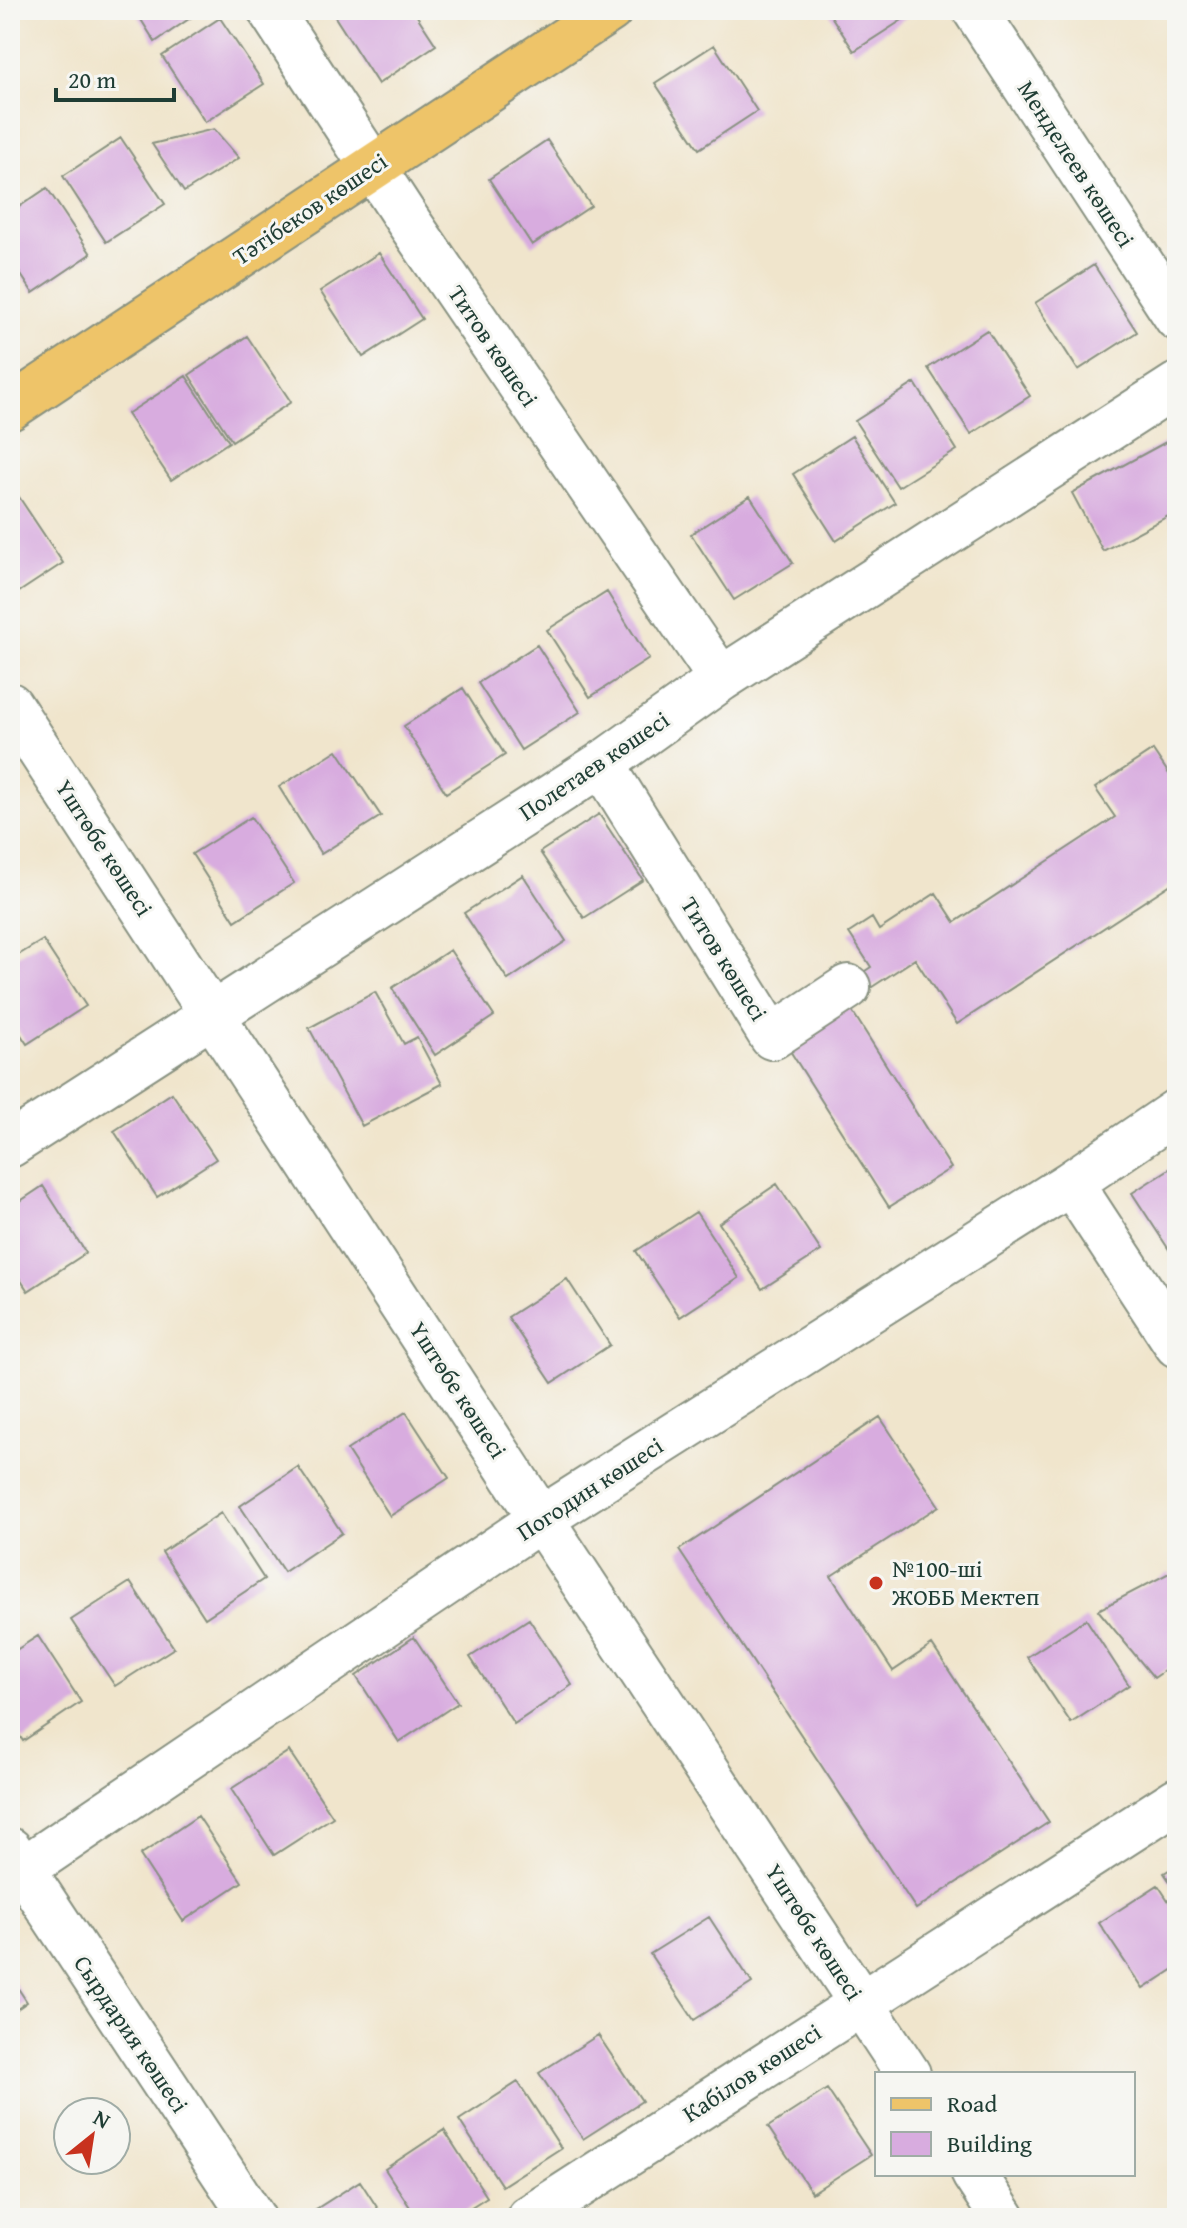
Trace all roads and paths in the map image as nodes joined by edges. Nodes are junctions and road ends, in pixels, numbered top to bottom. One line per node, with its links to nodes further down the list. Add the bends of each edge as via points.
1 (270, 10): 4 (street, Титов көшесі)
2 (610, 10): 4 (main road, Тәтібеков көшесі)
3 (975, 10): 5 (street, Менделеев көшесі)
4 (373, 167): 7 (main road, Тәтібеков көшесі); 8 (street, Титов көшесі)
5 (1177, 318)
6 (1177, 385): 8 (street, Полетаев көшесі)
7 (10, 408)
8 (721, 679): 10 (street, Полетаев көшесі)
9 (10, 705): 12 (street, Үштөбе көшесі)
10 (602, 764): 11 (street, Титов көшесі, via 772,1037); 12 (street, Полетаев көшесі)
11 (848, 987)
12 (213, 1013): 14 (street, Полетаев көшесі); 17 (street, Үштөбе көшесі)
13 (1177, 1111): 15 (street, Погодин көшесі)
14 (10, 1145)
15 (1071, 1183): 16 (street); 17 (street, Погодин көшесі)
16 (1177, 1345)
17 (541, 1519): 19 (street, Погодин көшесі); 20 (street, Үштөбе көшесі)
18 (1177, 1800): 20 (street, Кабілов көшесі)
19 (14, 1866): 23 (street, Сырдария көшесі)
20 (861, 2002): 21 (street, Үштөбе көшесі); 24 (street, Кабілов көшесі)
21 (907, 2072)
22 (975, 2176): 25 (street)
23 (253, 2218)
24 (529, 2218)
25 (1003, 2218)

